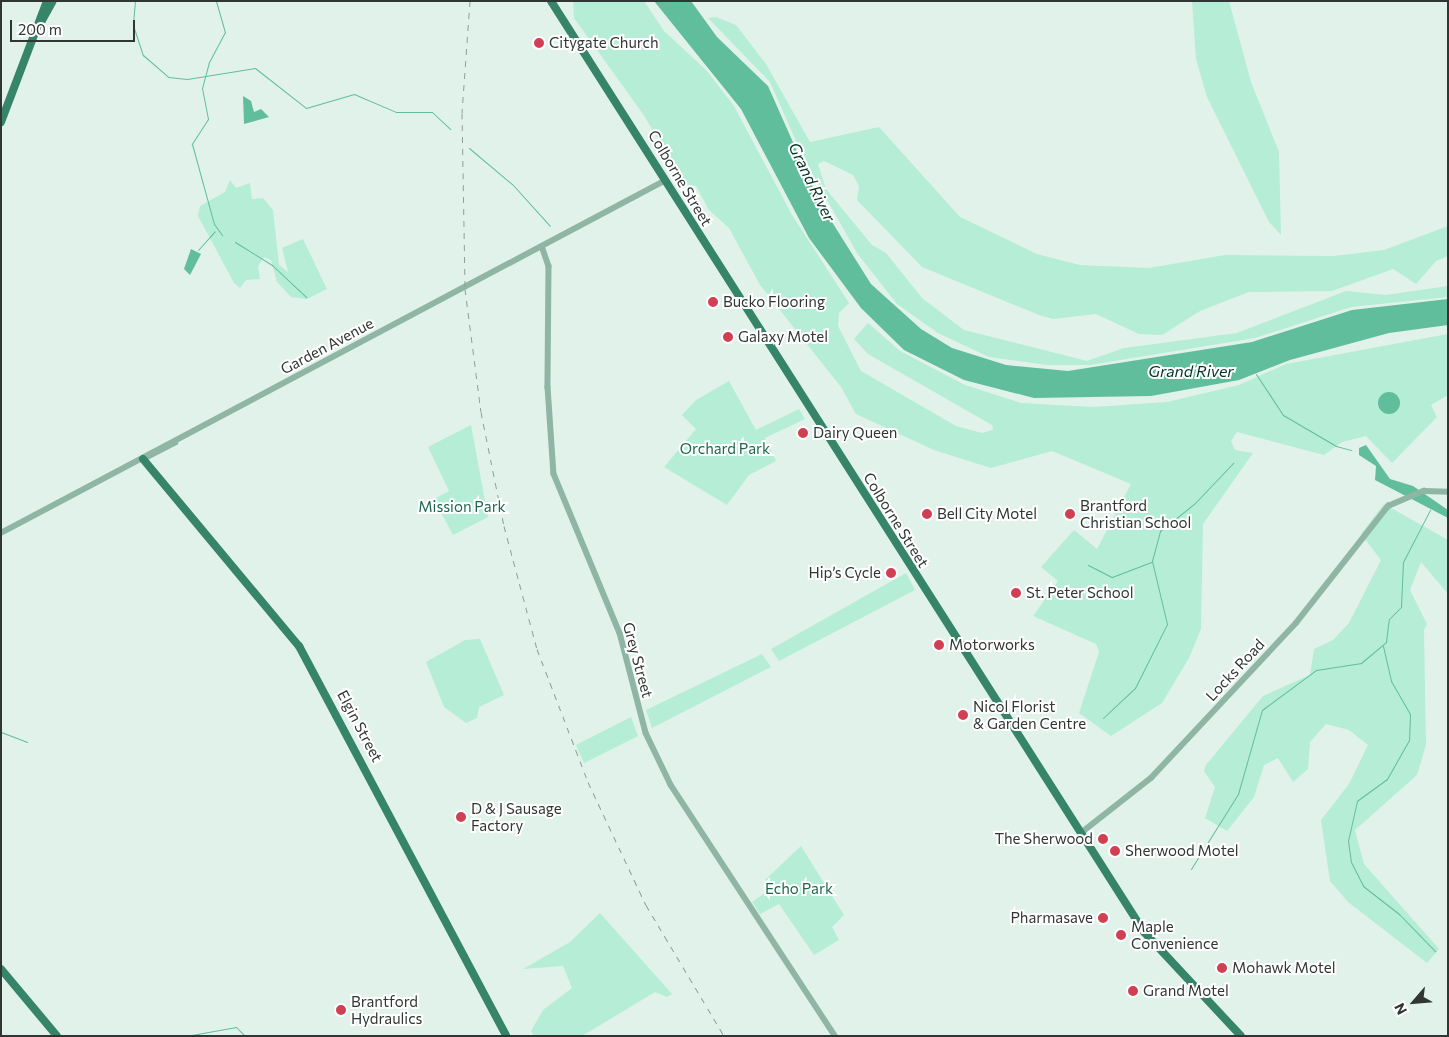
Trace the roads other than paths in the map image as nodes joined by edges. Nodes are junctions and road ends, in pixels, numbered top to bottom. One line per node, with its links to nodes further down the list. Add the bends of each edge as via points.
1 (47, 1): 4 (main road)
2 (53, 1): 4 (main road)
3 (551, 1): 6 (main road, Colborne Street)
4 (40, 24): 5 (main road)
5 (1, 122)
6 (664, 182): 7 (street, Garden Avenue); 11 (main road, Colborne Street)
7 (542, 249): 8 (street, Garden Avenue, via 187,434 152,458); 15 (street, Grey Street, via 550,266 548,387 554,474 620,633 644,727 672,785)
8 (144, 458): 10 (street); 14 (main road, Elgin Street, via 299,646)
9 (1448, 492): 11 (street, Locks Road, via 1424,491 1388,506 1296,623 1151,778)
10 (1, 533)
11 (1081, 833): 16 (main road, Colborne Street, via 1144,932)
12 (1, 969): 13 (main road)
13 (57, 1036)
14 (506, 1036)
15 (835, 1036)
16 (1241, 1036)

